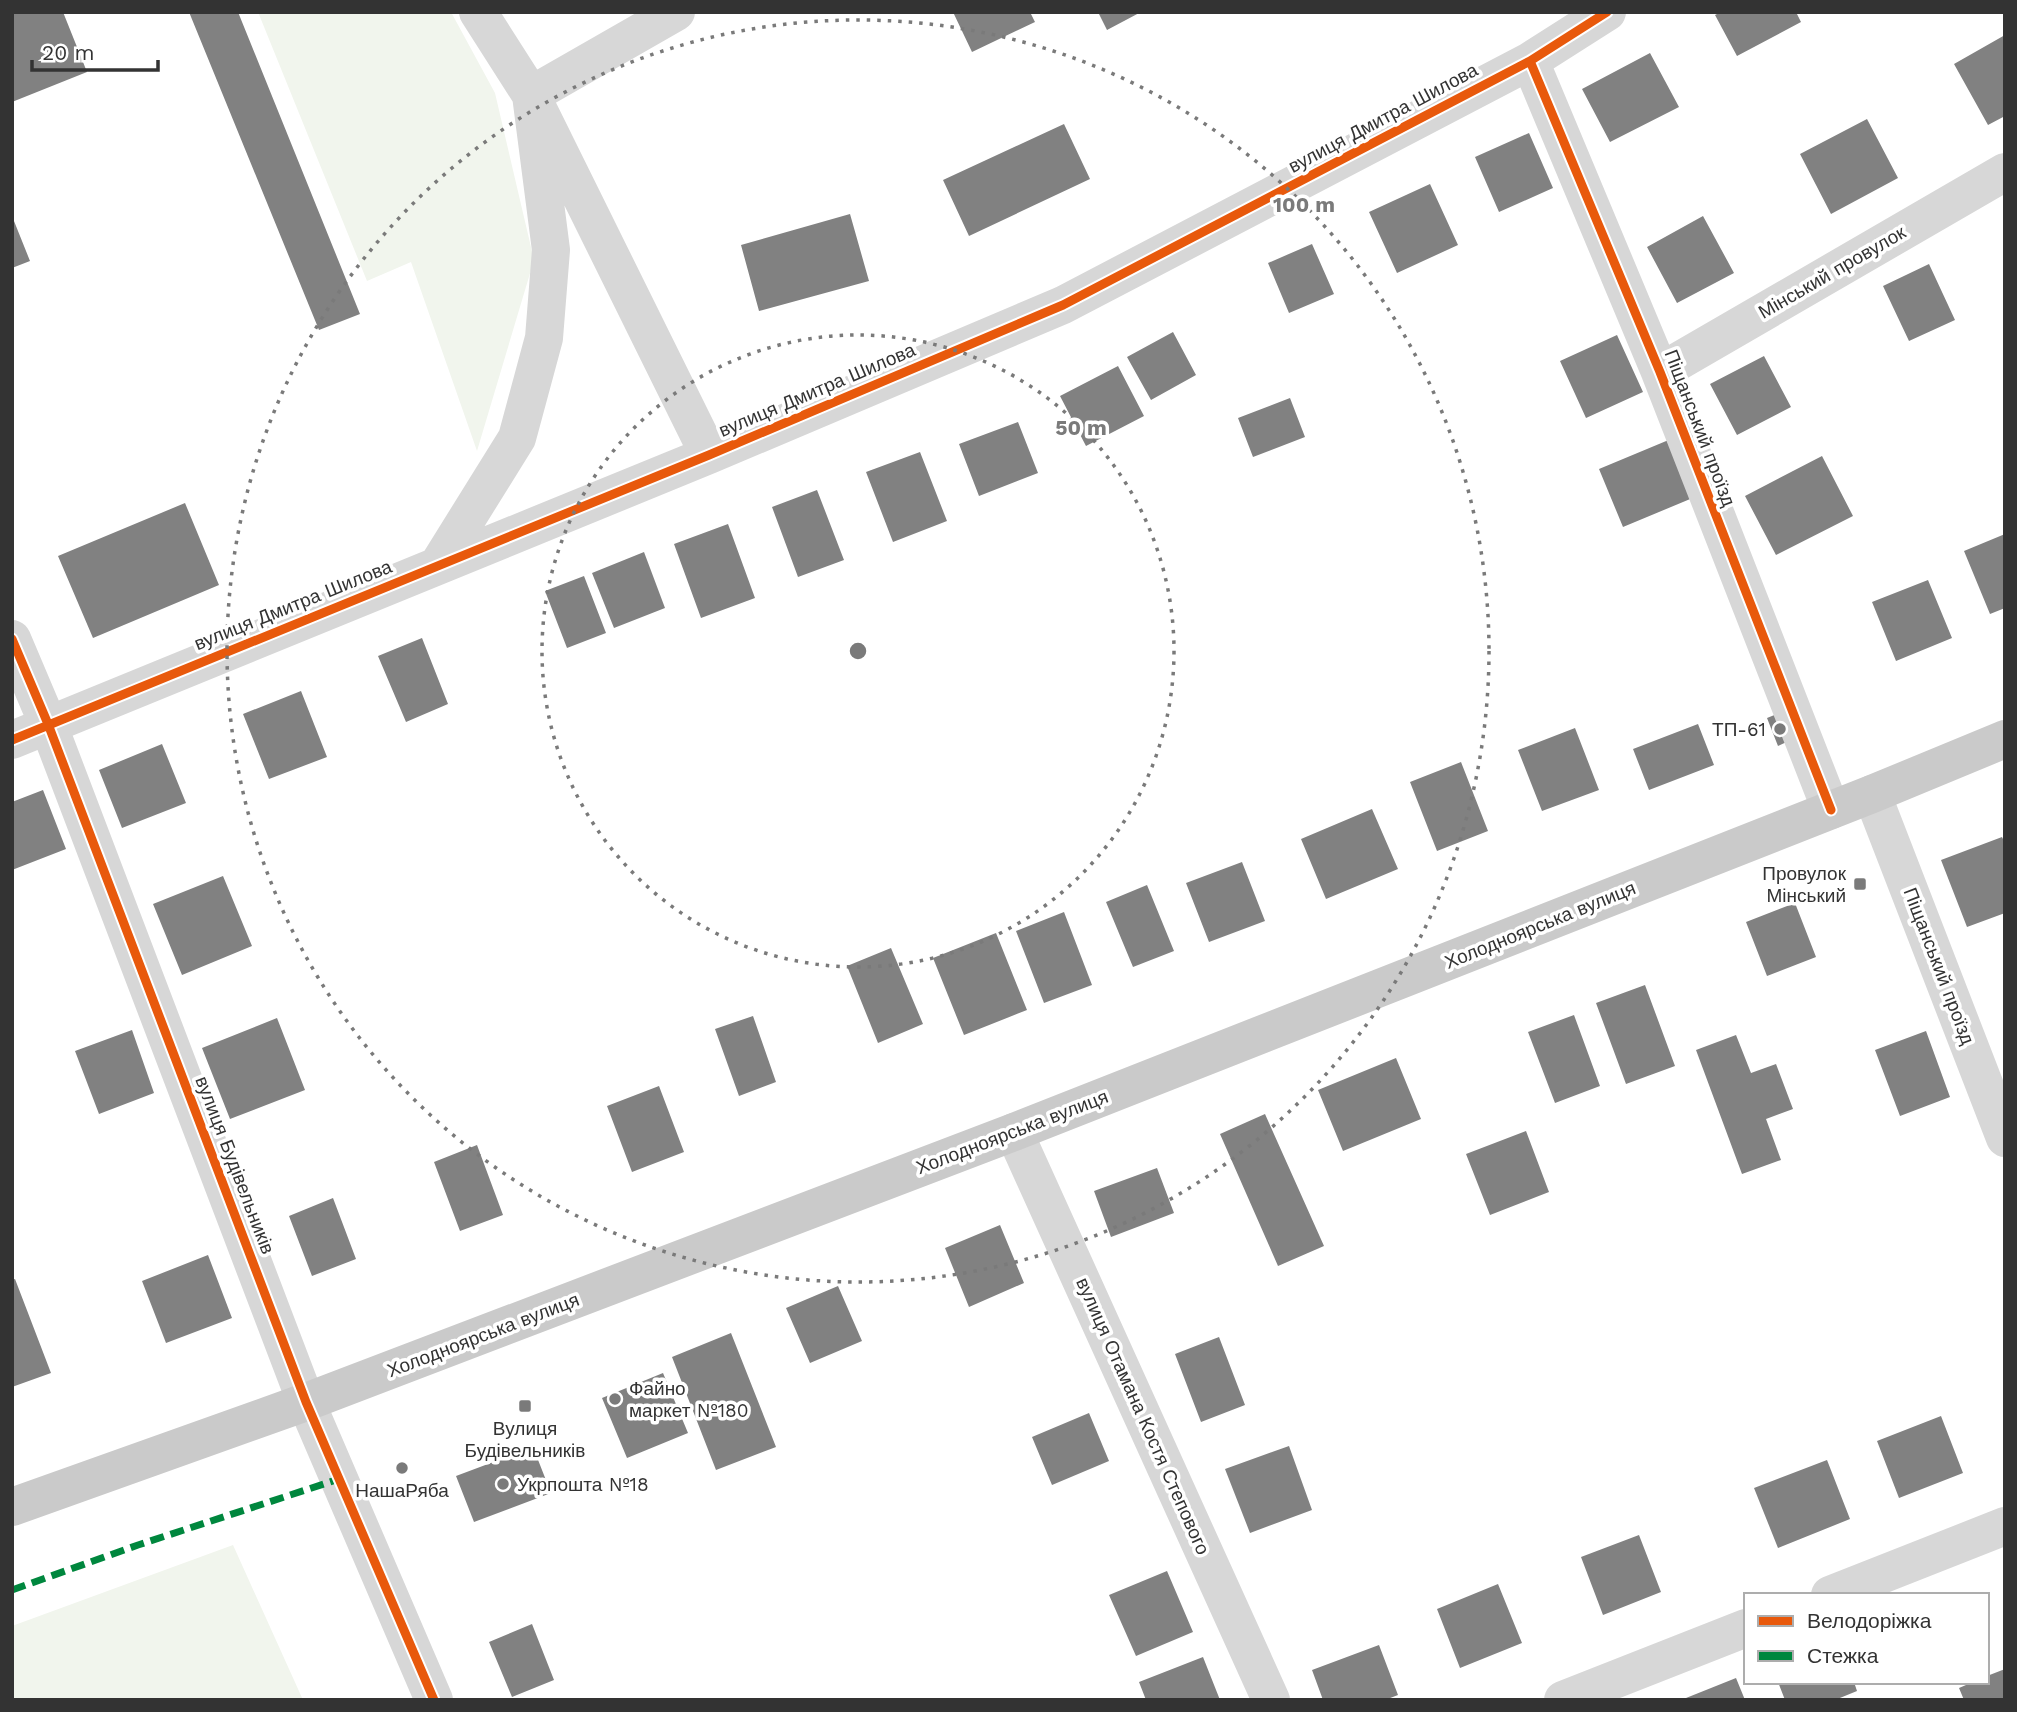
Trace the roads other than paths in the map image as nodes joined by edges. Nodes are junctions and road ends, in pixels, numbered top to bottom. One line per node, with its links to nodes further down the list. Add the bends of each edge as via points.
1 (478, 12): 5 (street)
2 (676, 12): 5 (street)
3 (1607, 12): 4 (street, вулиця Дмитра Шилова)
4 (1530, 61): 7 (street, Піщанський проїзд); 8 (street, вулиця Дмитра Шилова, via 1063,305)
5 (531, 95): 8 (street); 9 (street, via 551,250 544,338 517,438)
6 (2005, 172): 7 (street, Мінський провулок)
7 (1660, 372): 15 (street, Піщанський проїзд)
8 (709, 455): 9 (street, вулиця Дмитра Шилова)
9 (438, 565): 11 (street, вулиця Дмитра Шилова)
10 (12, 639): 11 (street, вулиця Будівельників)
11 (48, 724): 13 (street, вулиця Дмитра Шилова); 18 (street, вулиця Будівельників)
12 (2005, 738): 14 (main road, Холодноярська вулиця)
13 (12, 740)
14 (1872, 794): 15 (main road, Холодноярська вулиця); 17 (street, Піщанський проїзд)
15 (1831, 810): 16 (main road, Холодноярська вулиця)
16 (1014, 1132): 18 (main road, Холодноярська вулиця); 24 (street, вулиця Отамана Костя Степового)
17 (2005, 1138)
18 (306, 1402): 19 (main road, Холодноярська вулиця); 23 (street, вулиця Будівельників)
19 (12, 1507)
20 (2005, 1526): 21 (street)
21 (1835, 1593)
22 (1744, 1629): 25 (street)
23 (434, 1700)
24 (1271, 1700)
25 (1563, 1700)

